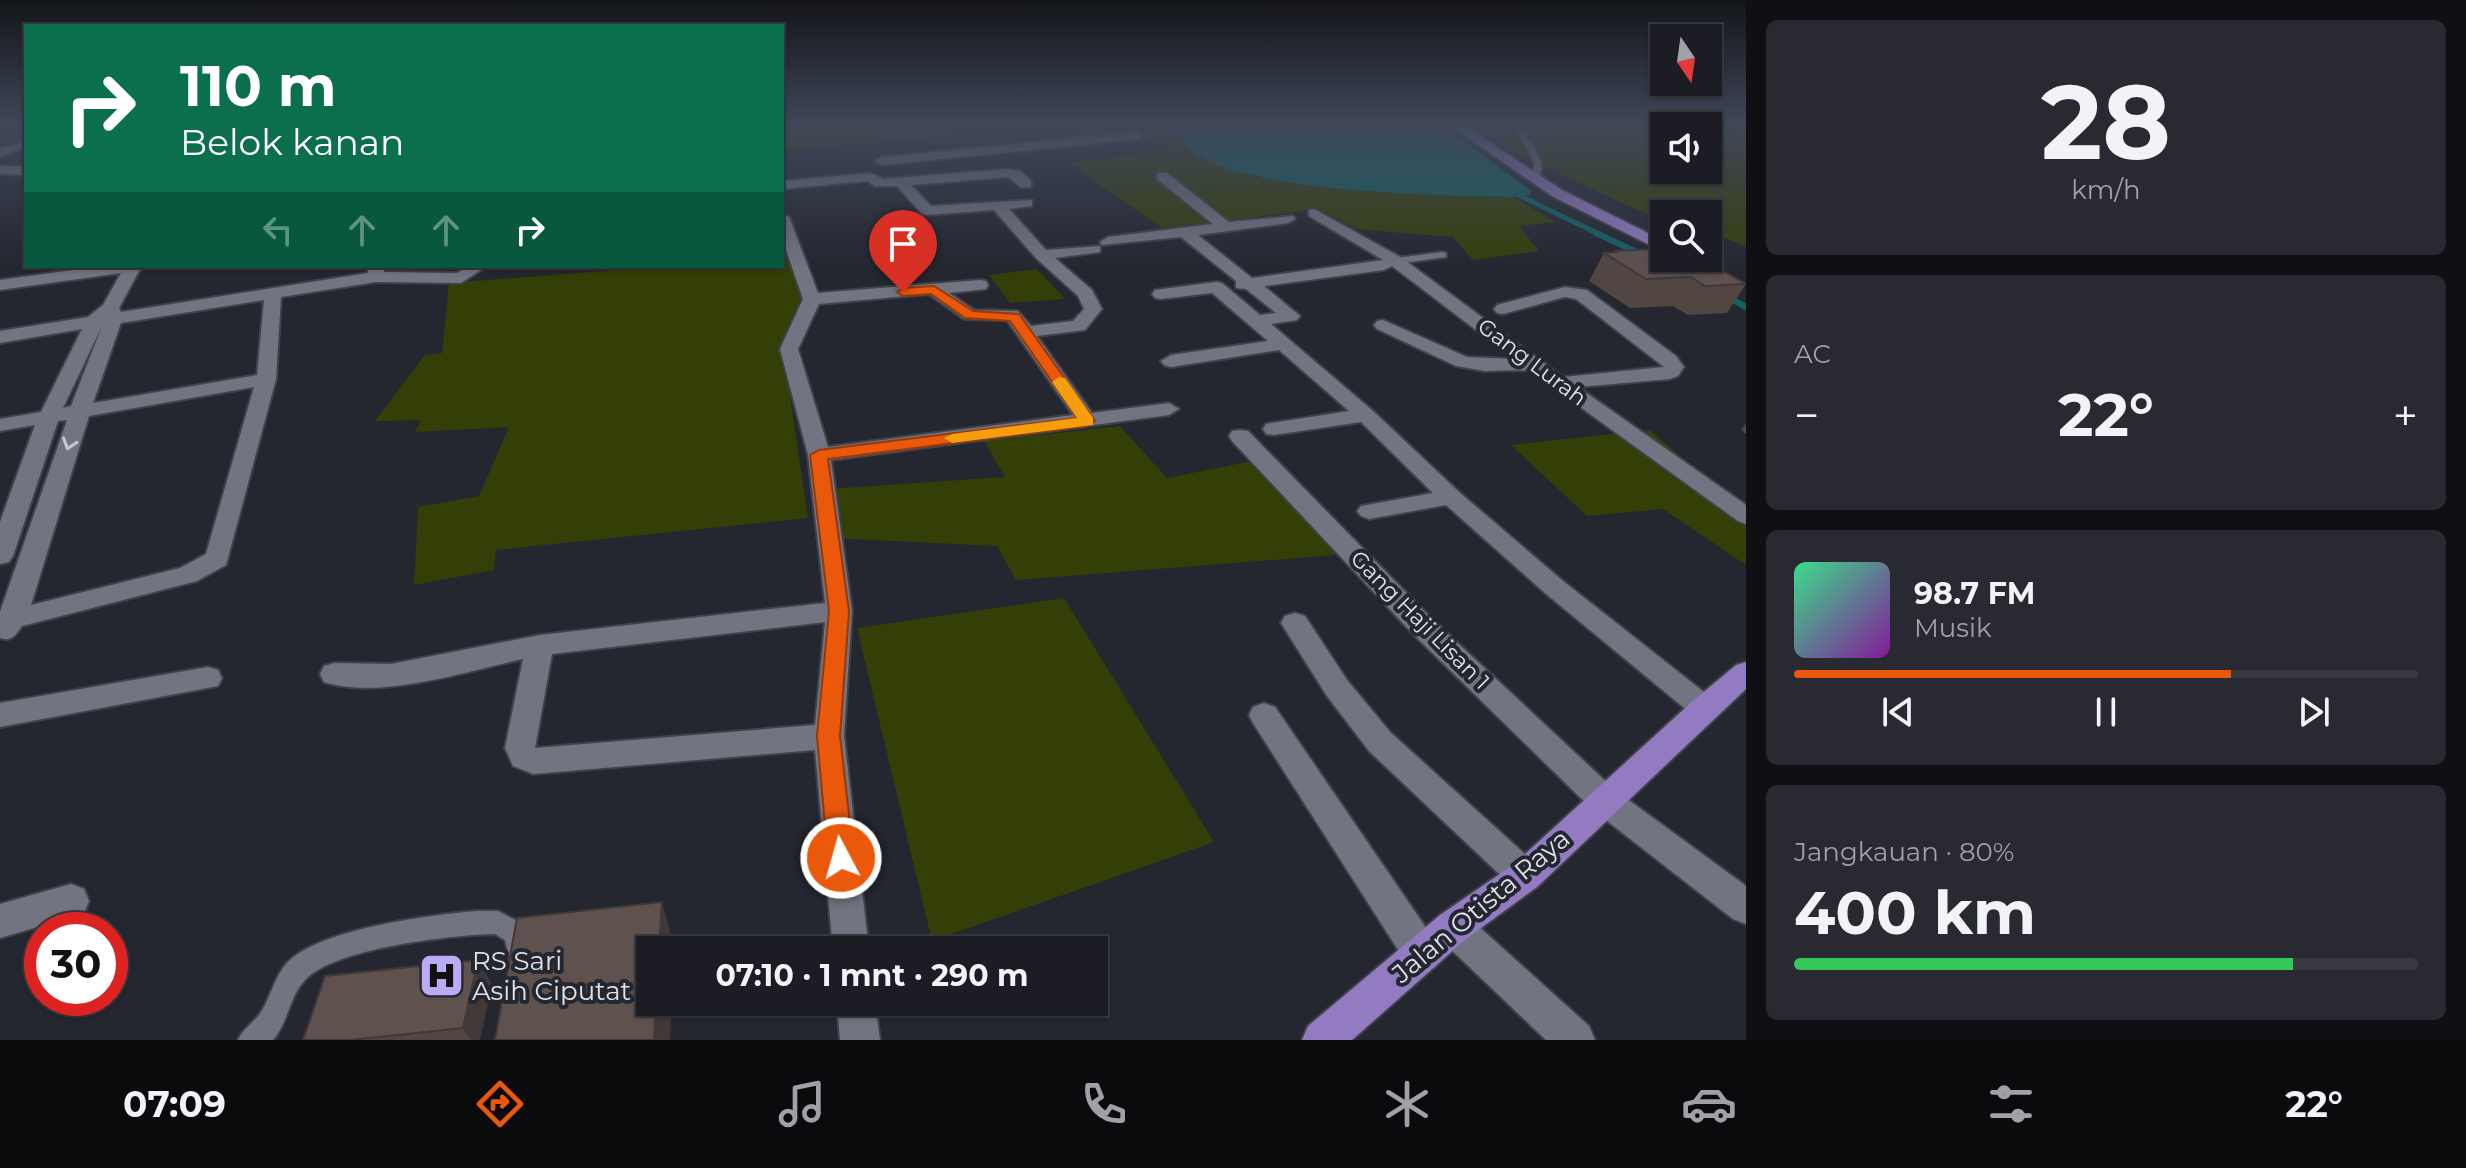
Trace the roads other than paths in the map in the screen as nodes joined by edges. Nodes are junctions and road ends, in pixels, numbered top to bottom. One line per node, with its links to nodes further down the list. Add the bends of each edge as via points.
1 (883, 175): 7 (street)
2 (990, 175): 9 (street)
3 (1016, 175): 10 (street)
4 (1527, 175): 8 (main road)
5 (1537, 175): 8 (lane)
6 (1162, 176): 17 (street)
7 (871, 177): 9 (street, via 878,183); 11 (street)
8 (1536, 181): 19 (main road)
9 (901, 182): 13 (street, via 927,211)
10 (1026, 184)
11 (784, 185)
12 (1027, 203): 13 (street)
13 (998, 205): 20 (street)
14 (1314, 213): 22 (street, Gang Lurah)
15 (1288, 219): 17 (street)
16 (784, 226): 34 (street)
17 (1226, 227): 18 (street)
18 (1184, 232): 20 (street); 27 (street)
19 (1650, 240)
20 (1042, 255): 39 (street, via 1086,294 1093,309 1086,321 1070,329)
21 (1442, 255): 22 (lane)
22 (1390, 263): 27 (street); 44 (street, Gang Lurah)
23 (122, 268): 28 (street)
24 (135, 268): 37 (street)
25 (476, 268): 26 (street, via 461,278)
26 (376, 271): 32 (street)
27 (1251, 283): 30 (street); 36 (street, via 1291,316)
28 (0, 285)
29 (980, 285): 31 (street)
30 (1216, 287): 33 (street); 36 (street)
31 (934, 290): 34 (street); 39 (street, via 970,315 1012,315)
32 (273, 294): 37 (street); 45 (street)
33 (1161, 294)
34 (812, 299): 55 (street, via 789,349)
35 (1503, 309): 46 (street, via 1565,292 1581,294 1674,367 1663,375)
36 (1257, 321): 41 (street)
37 (103, 323): 40 (street); 42 (street); 48 (street); 50 (street)
38 (1383, 325): 44 (street, via 1463,362)
39 (1025, 330): 51 (street)
40 (0, 337)
41 (1285, 344): 43 (street); 49 (street)
42 (0, 349)
43 (1171, 361)
44 (1537, 364): 46 (street, Gang Lurah)
45 (266, 379): 48 (street); 62 (street, via 217,559 188,575)
46 (1559, 383): 58 (street, Gang Lurah)
47 (1169, 409): 51 (street)
48 (80, 411): 50 (street); 62 (street, one-way to 62)
49 (1366, 415): 53 (street); 56 (street)
50 (49, 416): 52 (street); 59 (street)
51 (1087, 421): 55 (street)
52 (0, 425)
53 (1274, 429)
54 (1240, 436): 71 (street, Gang Haji Lisan 1, via 1422,626)
55 (819, 455): 60 (street)
56 (1451, 497): 57 (street); 67 (street)
57 (1369, 511)
58 (1746, 516)
59 (0, 556)
60 (839, 611): 63 (street); 70 (street)
61 (1295, 623): 72 (street, via 1380,742)
62 (4, 626)
63 (540, 645): 64 (street, via 391,675); 70 (street, via 520,748 533,761)
64 (334, 674)
65 (1745, 675): 67 (main road, Jalan Otista Raya)
66 (208, 678): 68 (street)
67 (1704, 708): 71 (main road, Jalan Otista Raya)
68 (0, 715)
69 (1264, 715): 78 (street)
70 (829, 736): 77 (street)
71 (1604, 800): 72 (main road, Jalan Otista Raya); 74 (street, Gang Haji Lisan 1)
72 (1525, 876): 76 (main road, Jalan Otista Raya)
73 (71, 901): 75 (street)
74 (1746, 907)
75 (0, 921)
76 (1453, 927): 78 (main road, Jalan Otista Raya); 84 (street)
77 (850, 936)
78 (1422, 954): 83 (main road, Jalan Otista Raya)
79 (517, 968): 81 (lane, via 516,933 498,922 415,930 319,955 295,972 266,1029)
80 (857, 1016): 82 (street)
81 (251, 1040)
82 (860, 1040)
83 (1322, 1040)
84 (1575, 1040)

